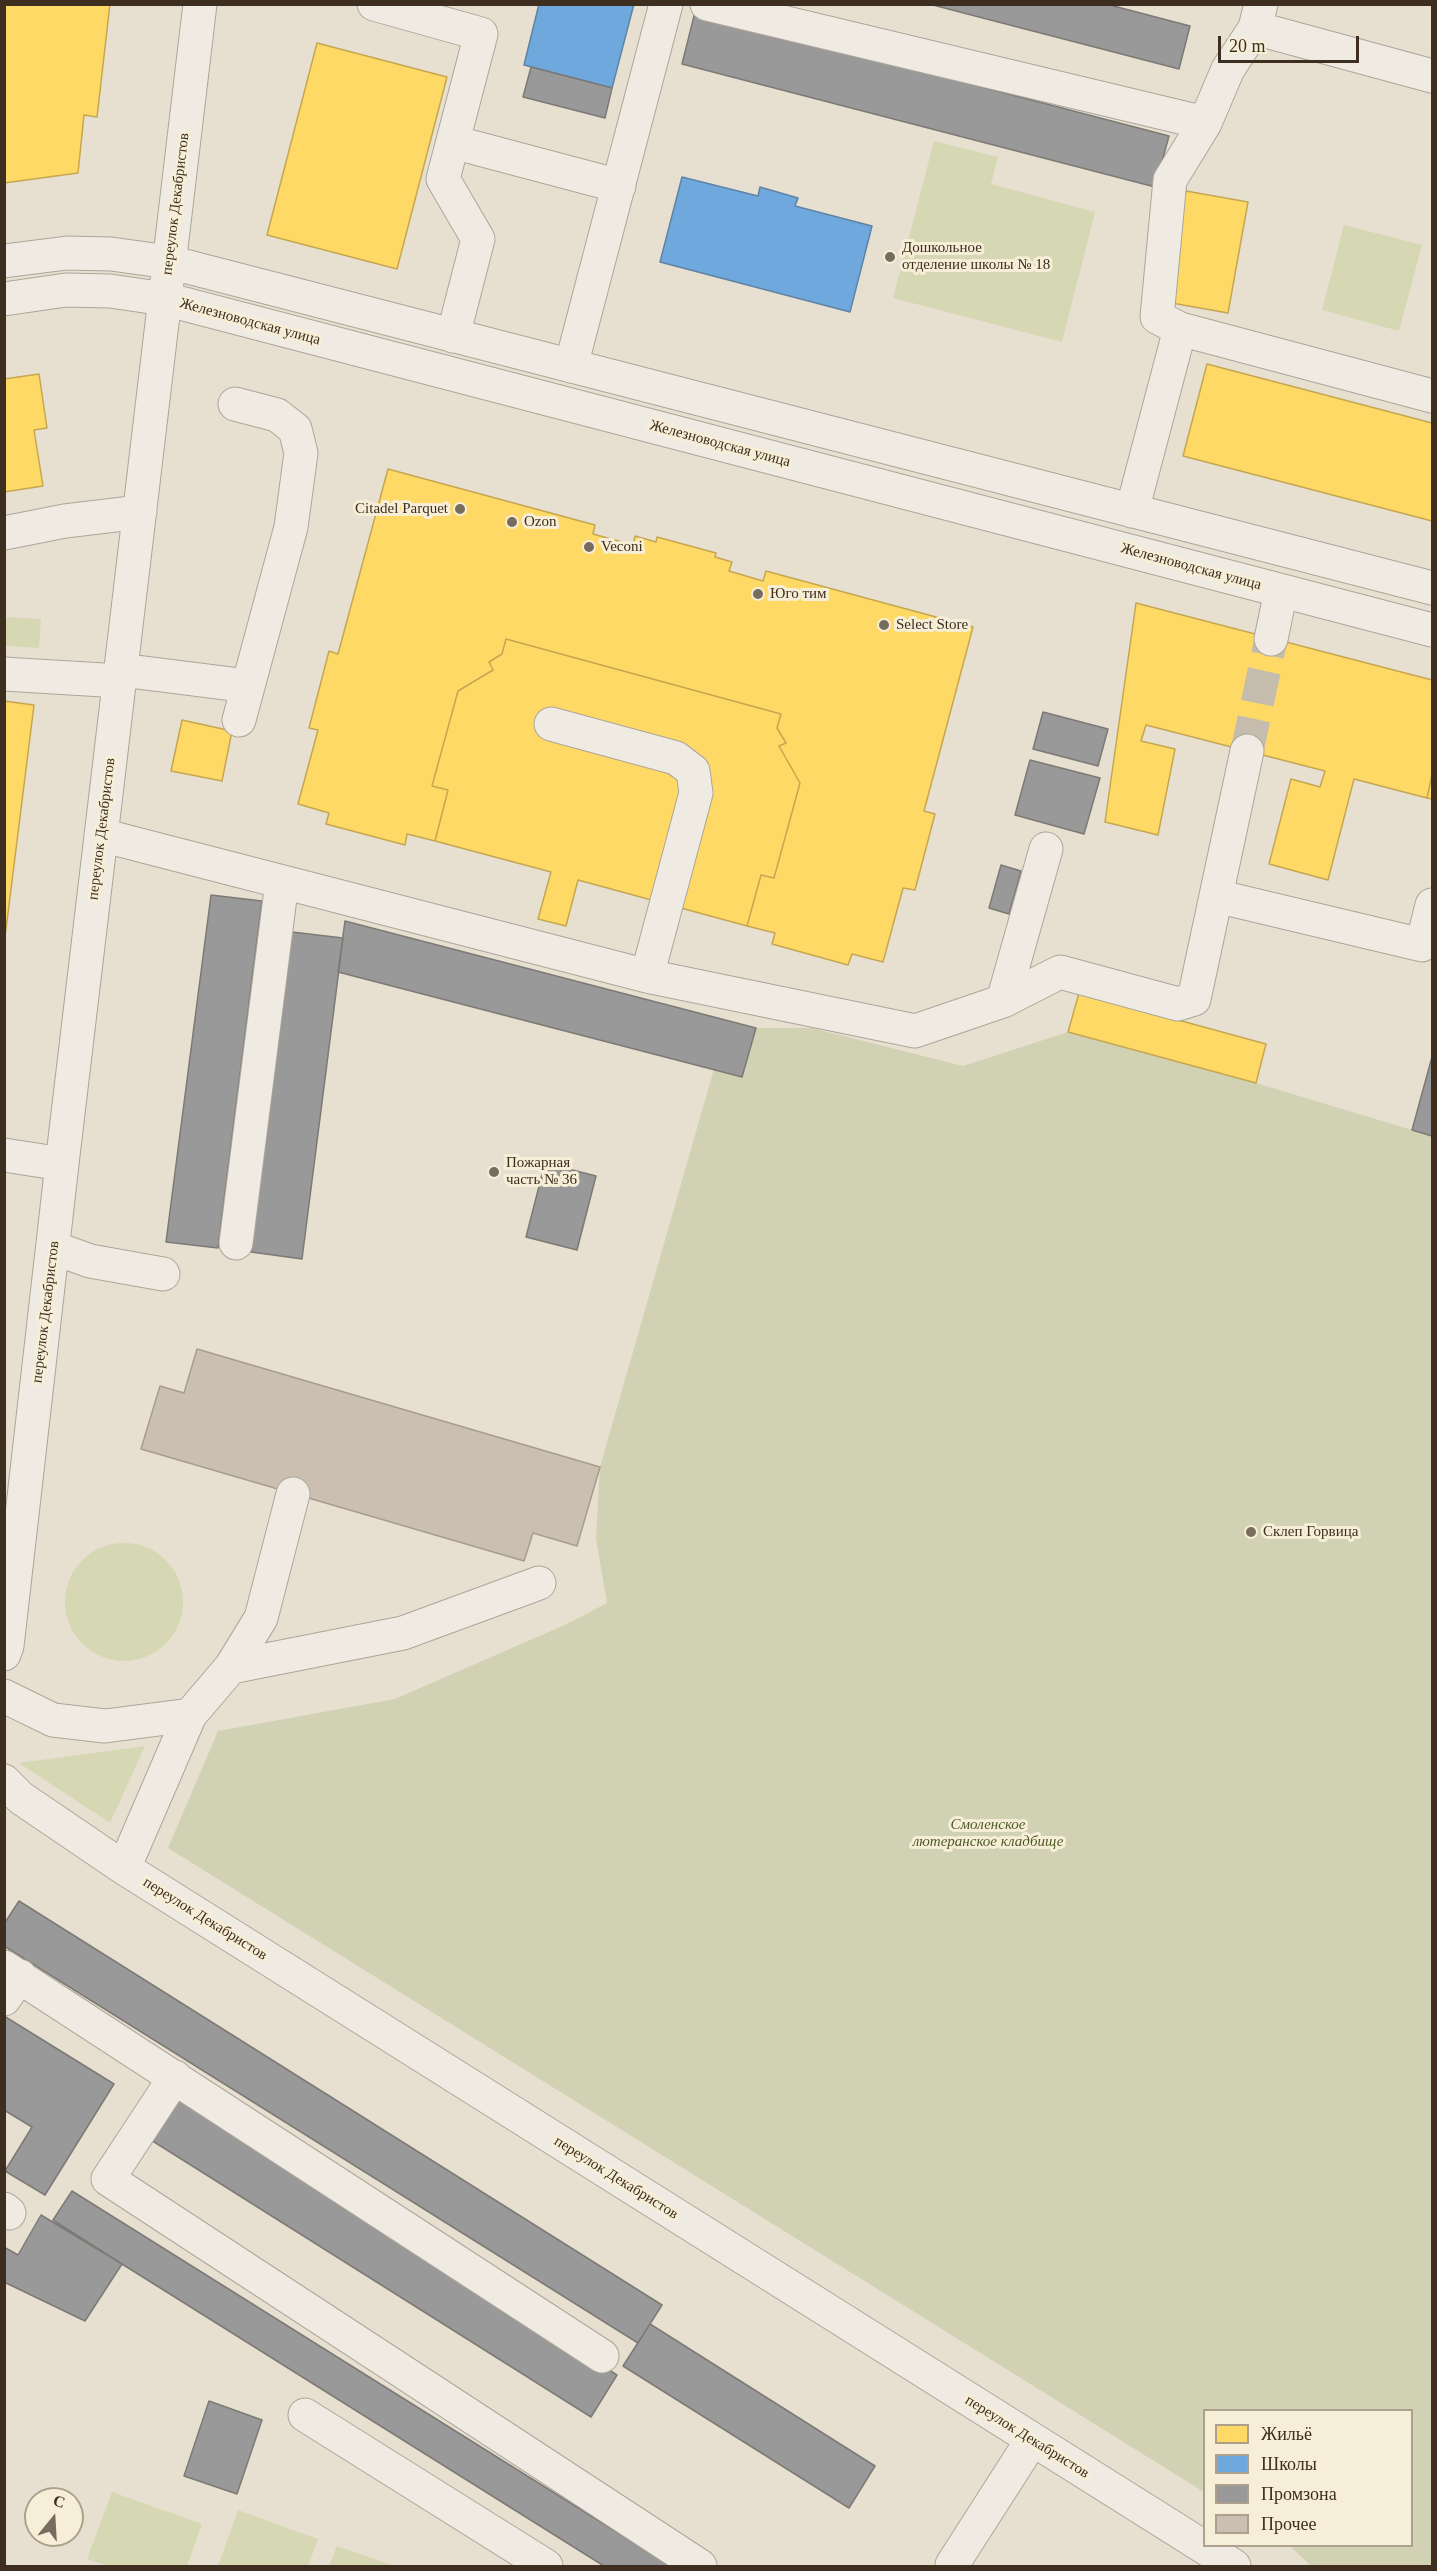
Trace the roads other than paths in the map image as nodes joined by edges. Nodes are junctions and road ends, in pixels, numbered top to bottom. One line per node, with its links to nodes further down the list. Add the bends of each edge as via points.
1 (200, 4): 11 (street, переулок Декабристов)
2 (374, 4): 8 (street, via 481,34)
3 (666, 4): 9 (street)
4 (707, 4): 7 (street)
5 (1258, 16): 6 (street); 7 (street, via 1228,69)
6 (1432, 76)
7 (1205, 123): 14 (street, via 1170,180 1157,317)
8 (453, 142): 9 (street); 15 (street, via 443,179 478,239)
9 (619, 186): 16 (street)
10 (4, 261): 11 (street, via 67,253)
11 (169, 262): 13 (street, переулок Декабристов); 15 (street)
12 (4, 299): 13 (street, Железноводская улица, via 66,290)
13 (165, 299): 20 (street, переулок Декабристов); 23 (street, Железноводская улица)
14 (1180, 329): 17 (street); 19 (street)
15 (453, 336): 16 (street)
16 (572, 366): 19 (street)
17 (1432, 396)
18 (234, 404): 28 (street, via 277,415 295,429 301,453 291,527)
19 (1132, 511): 22 (street)
20 (140, 512): 21 (street); 27 (street, переулок Декабристов)
21 (4, 532)
22 (1432, 588)
23 (1281, 591): 24 (street, Железноводская улица); 25 (street)
24 (1432, 630)
25 (1271, 639)
26 (4, 674): 27 (street)
27 (120, 675): 28 (street); 32 (street, переулок Декабристов)
28 (248, 686): 29 (street)
29 (239, 720)
30 (551, 724): 37 (street, via 676,758 693,771 696,793)
31 (1247, 751): 35 (street)
32 (101, 836): 34 (street); 40 (street, переулок Декабристов)
33 (1046, 849): 38 (street)
34 (282, 882): 37 (street); 41 (street)
35 (1216, 896): 36 (street, via 1422,945); 38 (street, via 1194,999 1178,1004 1060,972)
36 (1432, 905)
37 (647, 976): 38 (street, via 915,1031)
38 (1004, 1001)
39 (4, 1155): 40 (street)
40 (62, 1164): 42 (street, переулок Декабристов)
41 (236, 1243)
42 (54, 1248): 43 (street, via 90,1261); 46 (street, переулок Декабристов)
43 (163, 1274)
44 (293, 1494): 47 (street, via 261,1618)
45 (538, 1583): 47 (street, via 403,1633)
46 (4, 1654)
47 (231, 1667): 49 (street)
48 (4, 1696): 49 (street, via 52,1720 94,1725)
49 (190, 1715): 51 (street)
50 (10, 1797): 51 (street, переулок Декабристов)
51 (124, 1869): 56 (street, переулок Декабристов)
52 (10, 1980): 53 (street)
53 (175, 2077): 54 (street); 61 (street, via 108,2179)
54 (602, 2356)
55 (306, 2415): 60 (street)
56 (1032, 2440): 57 (street, переулок Декабристов); 59 (street)
57 (1203, 2547)
58 (1204, 2547): 62 (street, переулок Декабристов)
59 (952, 2565)
60 (546, 2566)
61 (700, 2566)
62 (1234, 2566)

